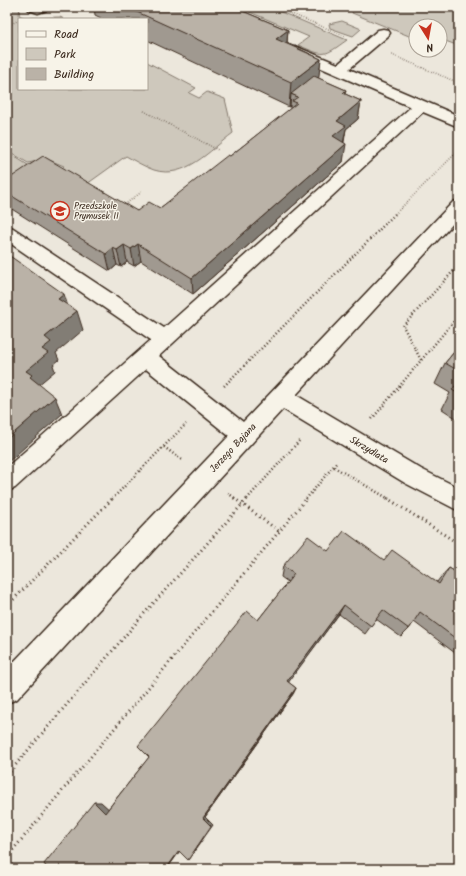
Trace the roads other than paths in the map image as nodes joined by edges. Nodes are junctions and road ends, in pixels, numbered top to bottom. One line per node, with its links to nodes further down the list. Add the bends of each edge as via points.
1 (34, 7): 2 (street)
2 (42, 7)
3 (383, 33): 5 (street)
4 (281, 46): 5 (street)
5 (339, 71): 6 (street)
6 (421, 106): 7 (street); 10 (street)
7 (459, 122)
8 (459, 206): 12 (street, Jerzego Bajana)
9 (7, 232): 10 (street)
10 (165, 339): 11 (street)
11 (146, 357): 13 (street); 14 (street)
12 (280, 396): 13 (street, Jerzego Bajana); 15 (street, Skrzydlata, via 413,476)
13 (245, 436): 16 (street, Jerzego Bajana)
14 (7, 481)
15 (459, 500)
16 (7, 689)

